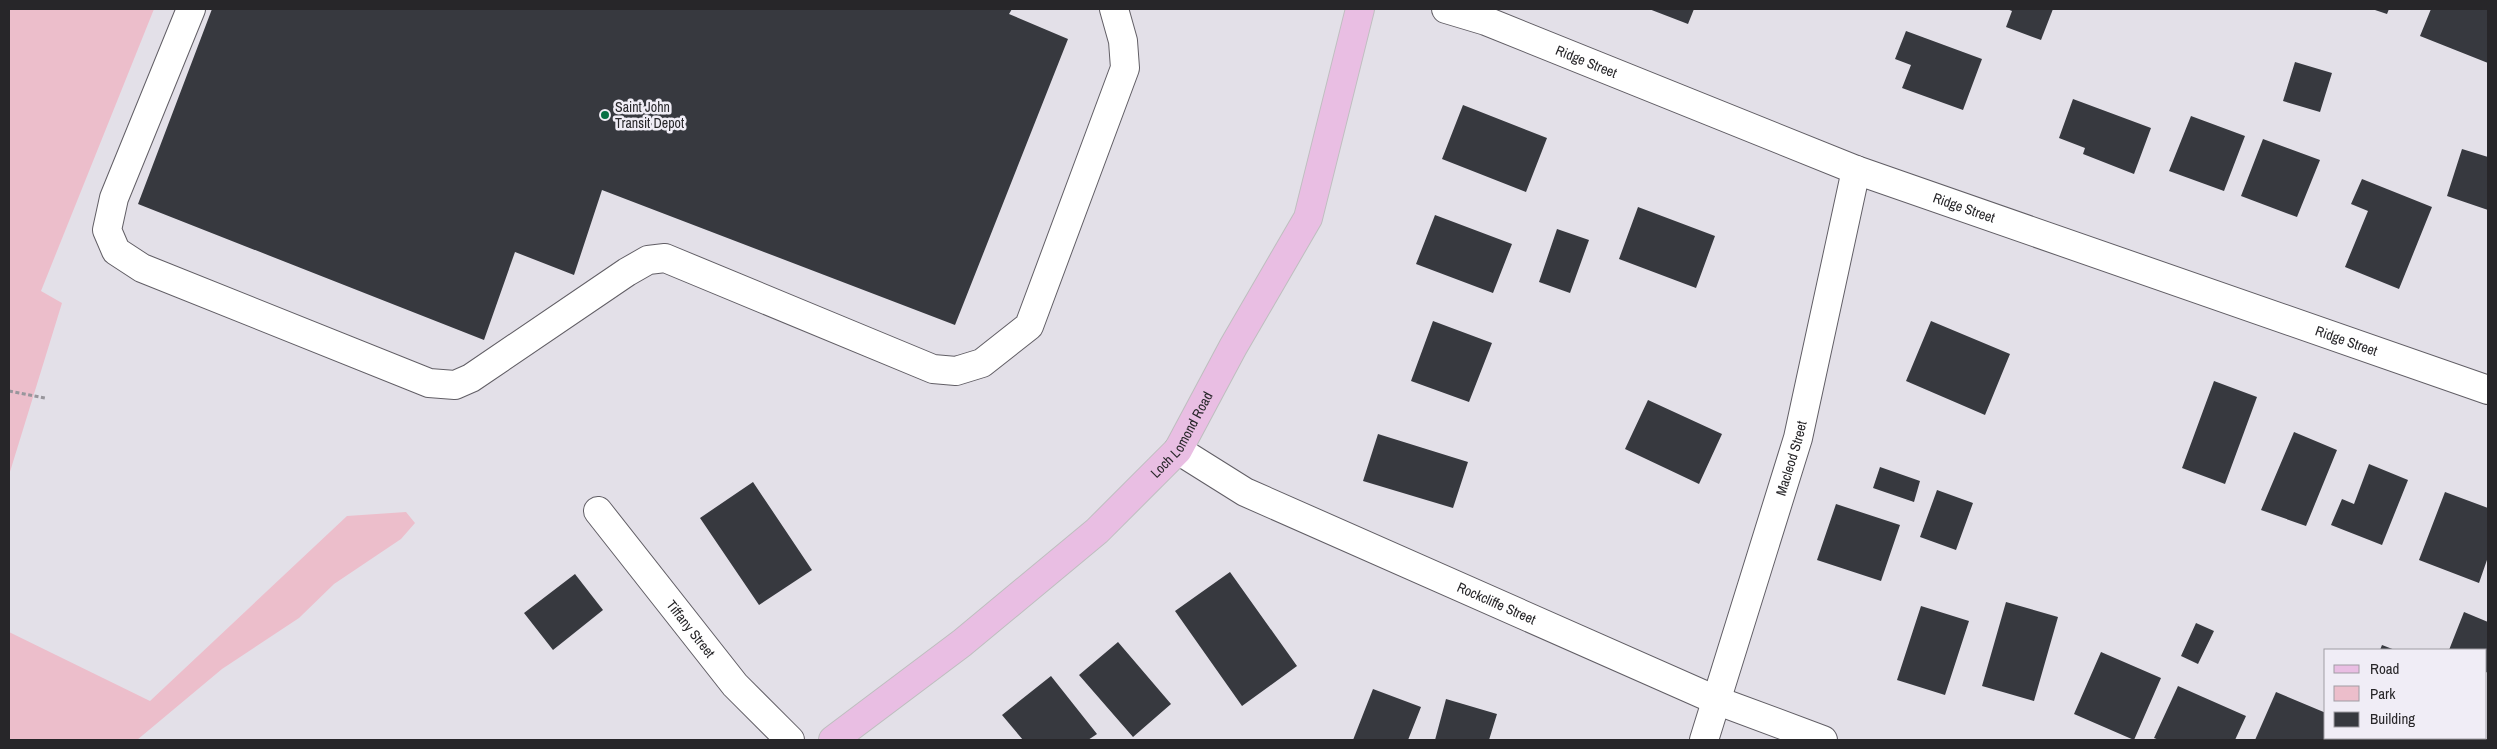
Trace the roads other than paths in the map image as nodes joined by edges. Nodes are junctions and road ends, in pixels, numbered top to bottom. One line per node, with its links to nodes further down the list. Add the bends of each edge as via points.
1 (191, 9): 2 (street, via 114,198 107,230 116,251 142,268 429,383 455,385 471,378 627,272 648,260 665,258 933,369 956,371 982,364 1029,326 1125,68 1123,41)
2 (1114, 9)
3 (1360, 9): 7 (main road, Loch Lomond Road, via 1308,218)
4 (1446, 9): 5 (street, Ridge Street, via 1496,25)
5 (1856, 170): 6 (street, Ridge Street); 9 (street, Macleod Street, via 1798,438)
6 (2488, 390)
7 (1178, 450): 9 (street, Rockcliffe Street, via 1245,492); 11 (main road, Loch Lomond Road, via 1097,531 962,643)
8 (598, 511): 10 (street, Tiffany Street, via 735,686)
9 (1718, 701): 12 (street, Macleod Street); 13 (street, Rockcliffe Street)
10 (790, 740)
11 (833, 740)
12 (1704, 740)
13 (1823, 740)

